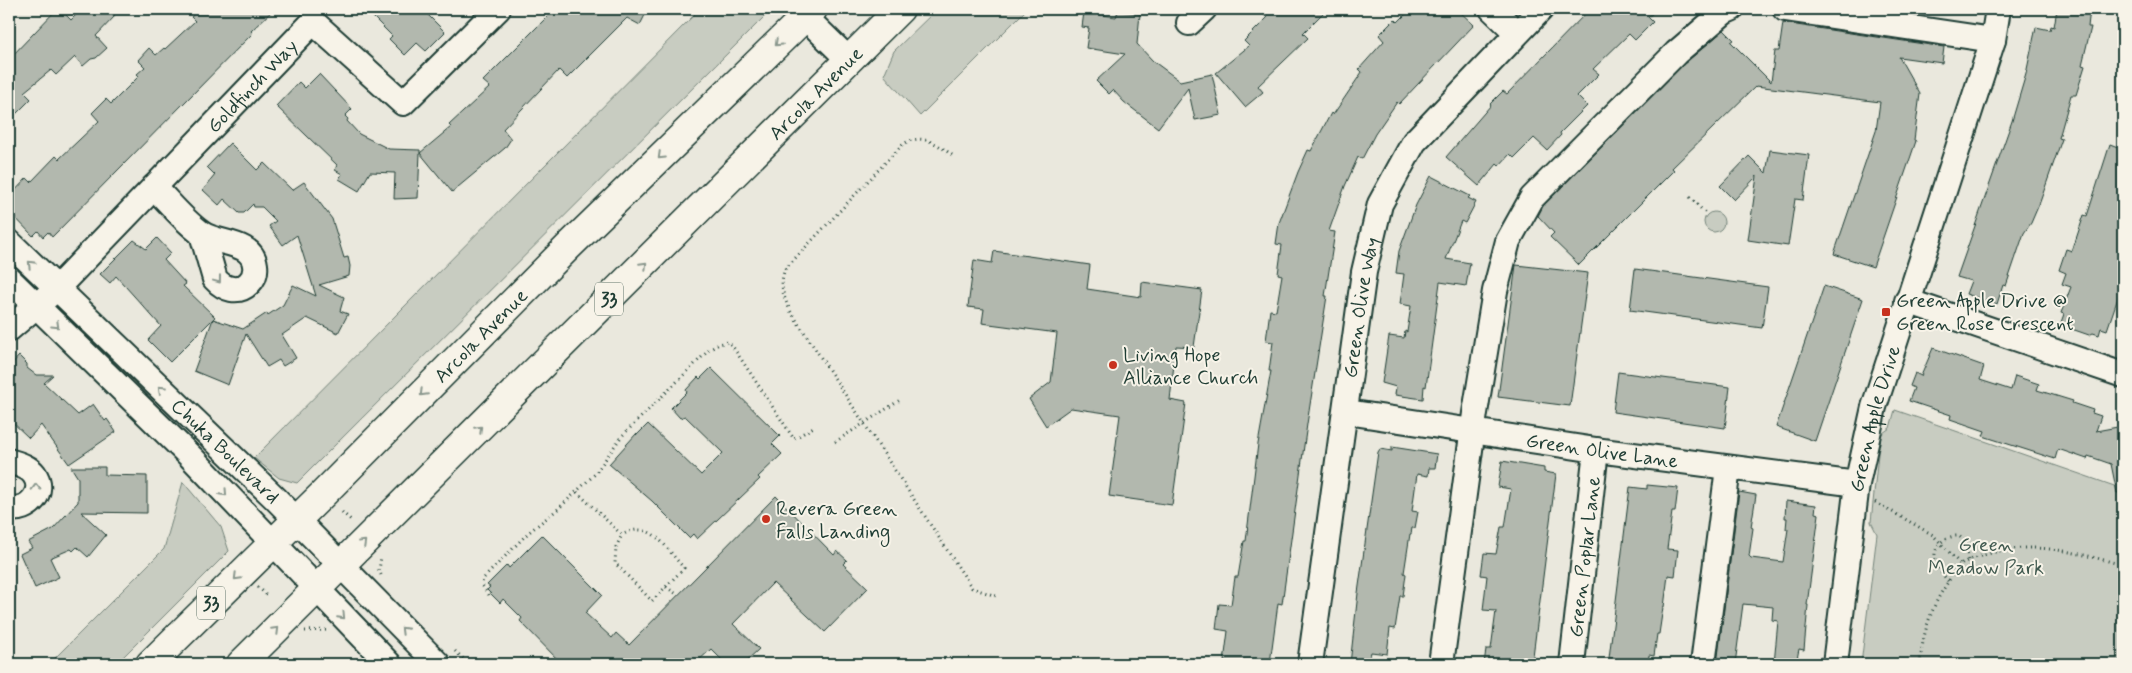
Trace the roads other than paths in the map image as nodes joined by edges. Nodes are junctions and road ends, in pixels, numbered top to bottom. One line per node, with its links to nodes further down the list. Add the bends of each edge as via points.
1 (498, 9): 12 (street, Goldfinch Way, via 403,103 313,22)
2 (900, 9): 11 (main road, Arcola Avenue / 33)
3 (1492, 9): 9 (street)
4 (1541, 9): 9 (street, Green Olive Way)
5 (1731, 9): 22 (street, via 1676,53 1532,198 1508,241 1495,291)
6 (1785, 9): 10 (street)
7 (1998, 9): 10 (street, Green Apple Drive)
8 (809, 13): 11 (street); 28 (main road, Arcola Avenue / 33, one-way to 28, via 568,247)
9 (1517, 33): 21 (street, Green Olive Way, via 1414,142 1380,204 1364,272)
10 (1992, 40): 17 (street, Green Apple Drive)
11 (849, 60): 30 (main road, Arcola Avenue / 33, one-way to 11)
12 (154, 187): 13 (street); 16 (street, Goldfinch Way)
13 (202, 234)
14 (9, 242): 16 (street, Chuka Boulevard, one-way to 14)
15 (9, 279): 18 (street, Chuka Boulevard)
16 (56, 289): 18 (street, Goldfinch Way); 28 (street, Chuka Boulevard, one-way to 16)
17 (1907, 301): 20 (street); 26 (street, Green Apple Drive, via 1874,408)
18 (36, 306): 19 (street, Goldfinch Way); 29 (street, Chuka Boulevard, one-way to 29, via 191,457)
19 (9, 329)
20 (2123, 375)
21 (1346, 412): 22 (street, Green Olive Lane); 36 (street, Green Olive Way)
22 (1472, 431): 23 (street, Green Olive Lane); 37 (street)
23 (1596, 450): 25 (street, Green Olive Lane); 38 (street, Green Poplar Lane)
24 (9, 462): 27 (street, one-way to 24, via 26,507 36,496 38,488 34,474 28,468)
25 (1728, 468): 26 (street, Green Olive Lane); 39 (street)
26 (1857, 484): 40 (street, Green Apple Drive)
27 (9, 508)
28 (296, 520): 29 (main road, Arcola Avenue / 33); 30 (street, Chuka Boulevard)
29 (272, 543): 31 (street, Chuka Boulevard); 33 (main road, Arcola Avenue / 33, one-way to 33)
30 (340, 566): 31 (main road, Arcola Avenue / 33); 32 (street, Chuka Boulevard, one-way to 30)
31 (316, 590): 34 (main road, Arcola Avenue / 33, one-way to 31); 35 (street, Chuka Boulevard, one-way to 35)
32 (443, 654)
33 (150, 664)
34 (241, 664)
35 (389, 664)
36 (1310, 664)
37 (1441, 664)
38 (1572, 664)
39 (1703, 664)
40 (1835, 664)

